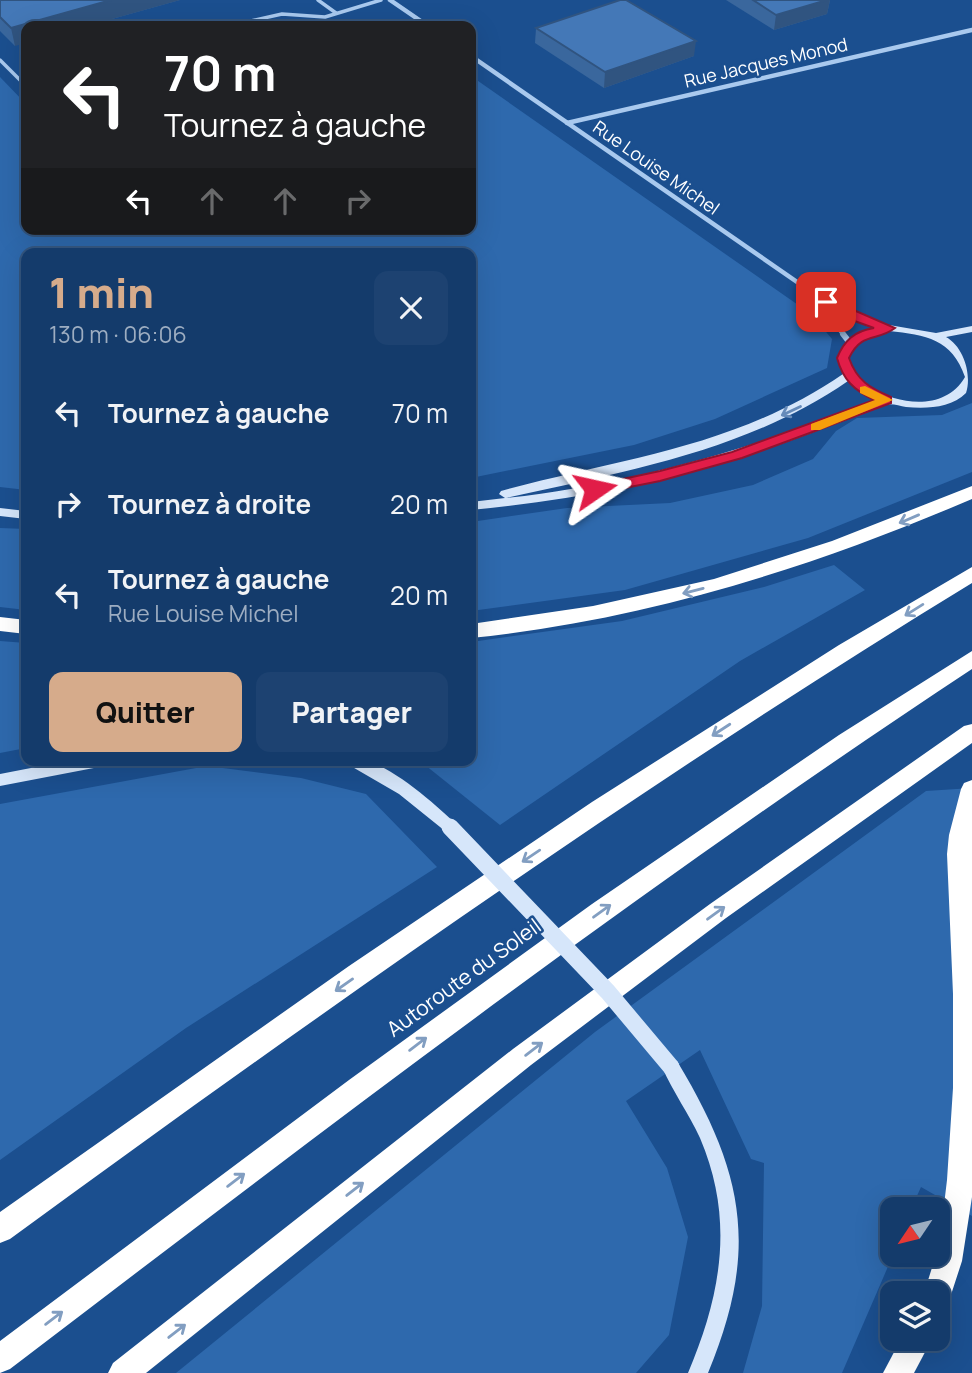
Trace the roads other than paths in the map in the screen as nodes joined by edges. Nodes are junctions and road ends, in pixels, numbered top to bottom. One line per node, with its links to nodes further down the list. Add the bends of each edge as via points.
1 (318, 0): 4 (lane)
2 (381, 0): 4 (lane)
3 (390, 0): 8 (street)
4 (336, 13): 5 (lane)
5 (325, 17): 6 (lane, via 282,14); 7 (lane)
6 (250, 21)
7 (325, 21)
8 (421, 21)
9 (972, 30): 13 (street, Rue Jacques Monod)
10 (476, 59): 13 (street, Rue Louise Michel)
11 (0, 60): 12 (lane)
12 (21, 81)
13 (567, 123): 14 (street, Rue Louise Michel)
14 (826, 302): 15 (street, Rue Louise Michel); 18 (street, Rue Louise Michel, via 832,320)
15 (889, 328): 17 (main road); 18 (main road, via 867,332)
16 (972, 329): 17 (main road)
17 (936, 336): 19 (main road)
18 (850, 343): 20 (main road, via 843,358)
19 (969, 359): 21 (main road, via 971,377 961,392 942,402 915,405)
20 (848, 376): 21 (main road); 23 (main road, one-way to 23, via 825,395 747,429 681,451)
21 (886, 400): 24 (main road, via 737,455 660,476 573,494)
22 (972, 492): 30 (highway, one-way to 30, via 832,549 742,578 593,613)
23 (476, 503)
24 (476, 504)
25 (0, 512): 26 (main road)
26 (21, 514)
27 (972, 575): 37 (highway, one-way to 37, via 755,707 598,811)
28 (0, 624): 29 (highway)
29 (21, 626)
30 (476, 630)
31 (972, 659): 40 (highway, Autoroute du Soleil, one-way to 31, via 446,1023 744,810)
32 (972, 732): 41 (highway, one-way to 32, via 533,1049 729,903)
33 (73, 766): 35 (main road)
34 (364, 766): 42 (main road, bridge, via 414,796 450,827 608,992 671,1067 707,1130 729,1210 731,1259 720,1322)
35 (0, 780)
36 (972, 789): 38 (highway, via 959,854 970,1120 965,1181)
37 (0, 1229)
38 (941, 1281)
39 (910, 1351): 43 (highway)
40 (0, 1359)
41 (124, 1373)
42 (698, 1373)
43 (898, 1373)

